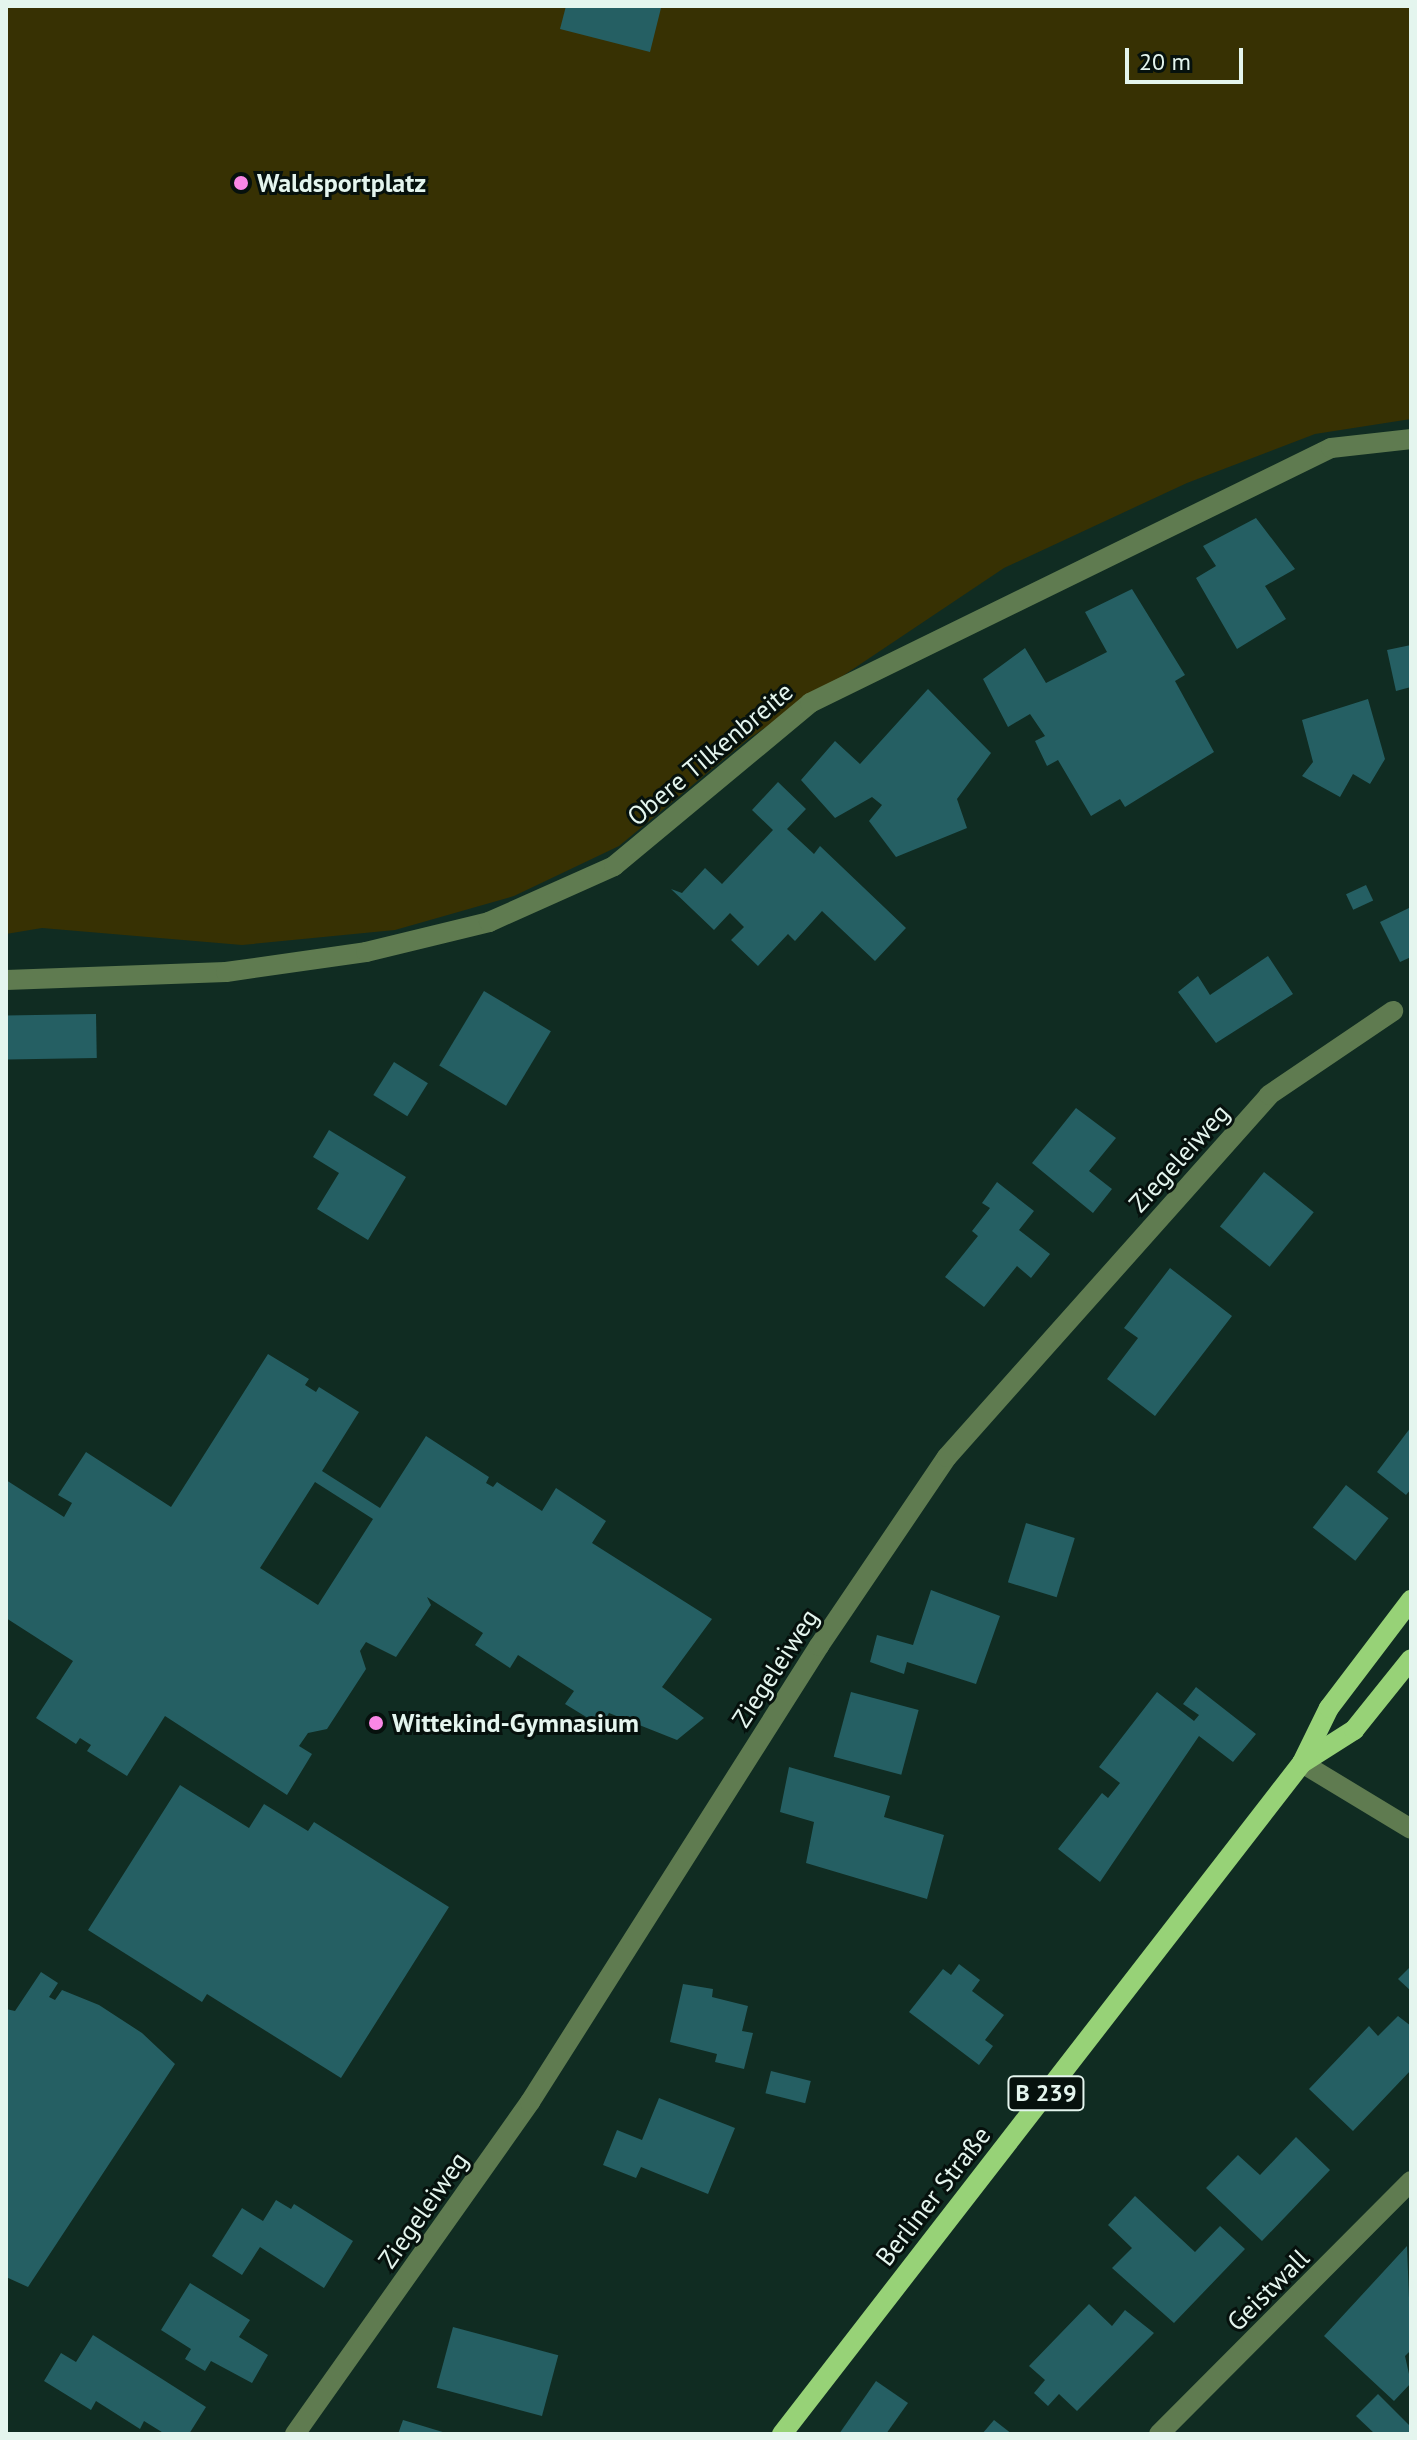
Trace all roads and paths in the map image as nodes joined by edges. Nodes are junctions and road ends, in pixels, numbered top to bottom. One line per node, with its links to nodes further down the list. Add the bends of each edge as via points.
1 (1411, 439): 2 (street, Obere Tilkenbreite, via 1331,448 810,703 614,866 489,922 366,952 226,972)
2 (6, 980)
3 (1393, 1011): 9 (street, Ziegeleiweg, via 1269,1095 947,1457 819,1646 530,2102)
4 (1411, 1600): 6 (main road, Berliner Straße / B 239, via 1329,1708)
5 (1411, 1659): 6 (main road, Berliner Straße / B 239, via 1354,1730)
6 (1302, 1763): 7 (street); 10 (main road, Berliner Straße / B 239)
7 (1411, 1829)
8 (1411, 2181): 11 (street, Geistwall)
9 (295, 2434)
10 (782, 2434)
11 (1159, 2434)

